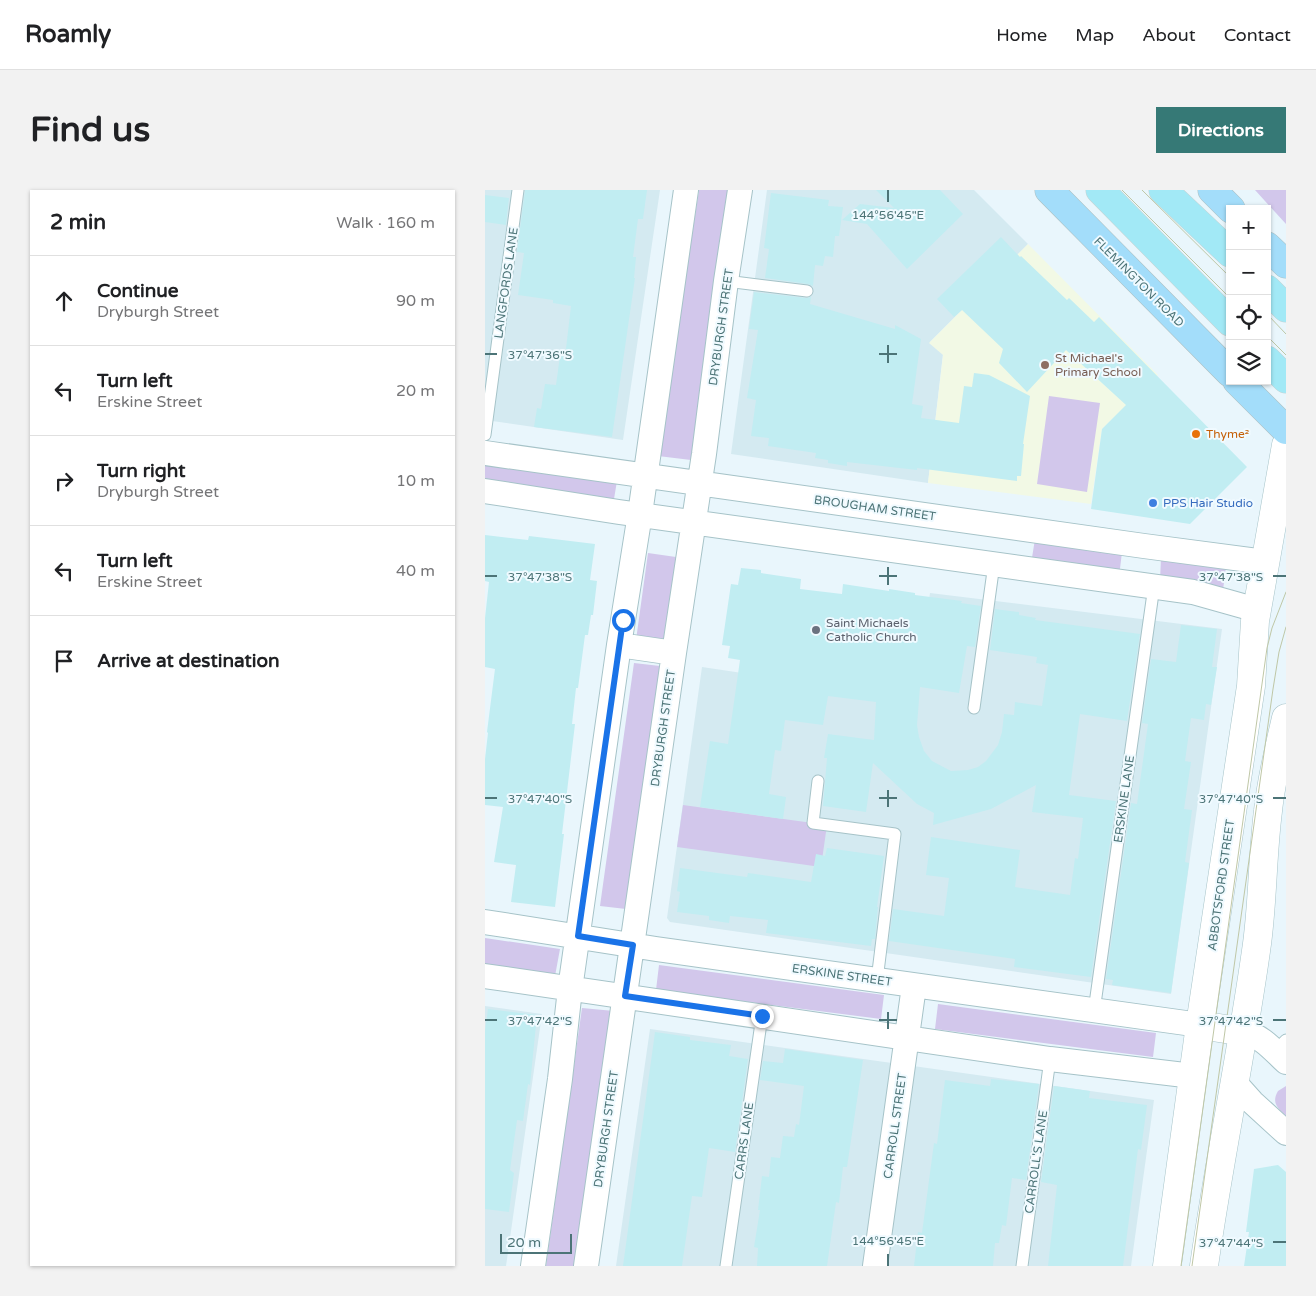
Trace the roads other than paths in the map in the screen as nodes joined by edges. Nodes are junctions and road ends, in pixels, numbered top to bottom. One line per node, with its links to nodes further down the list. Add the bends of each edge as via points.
1 (518, 190): 22 (lane, LANGFORDS LANE)
2 (686, 190): 25 (street)
3 (740, 190): 12 (street, DRYBURGH STREET)
4 (1049, 190): 18 (main road, FLEMINGTON ROAD)
5 (1100, 190): 16 (highway)
6 (1163, 190): 9 (highway)
7 (1212, 190): 8 (main road)
8 (1227, 205)
9 (1227, 250)
10 (1271, 250): 11 (main road)
11 (1286, 264)
12 (726, 281): 13 (lane); 26 (street, DRYBURGH STREET)
13 (807, 291)
14 (1271, 293): 15 (highway)
15 (1286, 308)
16 (1226, 318)
17 (1271, 364): 19 (highway)
18 (1226, 369)
19 (1286, 378)
20 (1241, 385): 21 (main road)
21 (1286, 430)
22 (485, 435)
23 (1286, 445): 33 (street, ABBOTSFORD STREET)
24 (485, 453): 25 (street, BROUGHAM STREET)
25 (645, 475): 26 (street, BROUGHAM STREET); 29 (street)
26 (700, 483): 27 (street, BROUGHAM STREET); 30 (street, DRYBURGH STREET)
27 (747, 490): 31 (street); 32 (street, BROUGHAM STREET)
28 (485, 491): 29 (street)
29 (641, 514): 30 (street); 37 (street)
30 (694, 521): 31 (street); 38 (street, DRYBURGH STREET)
31 (741, 528): 34 (street)
32 (1144, 546): 33 (street, BROUGHAM STREET); 35 (street)
33 (1265, 562): 36 (street, ABBOTSFORD STREET)
34 (994, 564): 35 (street); 39 (lane)
35 (1146, 585): 36 (street, via 1200,594); 50 (lane, ERSKINE LANE)
36 (1257, 610): 52 (street, ABBOTSFORD STREET, via 1251,686)
37 (619, 645): 38 (street); 43 (street)
38 (674, 653): 44 (street, DRYBURGH STREET)
39 (974, 708)
40 (1286, 718): 53 (street, via 1268,810 1260,926)
41 (818, 781): 46 (lane, via 813,823 895,834)
42 (485, 922): 43 (street, ERSKINE STREET)
43 (578, 936): 44 (street, ERSKINE STREET); 48 (street)
44 (633, 945): 46 (street, ERSKINE STREET); 49 (street, DRYBURGH STREET)
45 (485, 976): 48 (street)
46 (877, 980): 47 (street, ERSKINE STREET)
47 (914, 986): 50 (street, ERSKINE STREET); 54 (street, CARROLL STREET)
48 (570, 989): 49 (street); 60 (street)
49 (625, 996): 51 (street); 61 (street, DRYBURGH STREET)
50 (1094, 1011): 52 (street, ERSKINE STREET)
51 (762, 1016): 54 (street); 62 (lane, CARRS LANE)
52 (1200, 1026): 53 (street); 57 (street, ABBOTSFORD STREET)
53 (1244, 1032): 55 (street); 58 (street)
54 (907, 1038): 56 (street); 63 (street, CARROLL STREET)
55 (1282, 1051)
56 (1051, 1059): 57 (street); 64 (lane, CARROLL'S LANE)
57 (1193, 1076): 58 (street); 65 (street, ABBOTSFORD STREET)
58 (1235, 1083): 59 (street); 66 (street)
59 (1286, 1133)
60 (533, 1266)
61 (586, 1266)
62 (726, 1266)
63 (875, 1266)
64 (1022, 1266)
65 (1167, 1266)
66 (1204, 1266)

